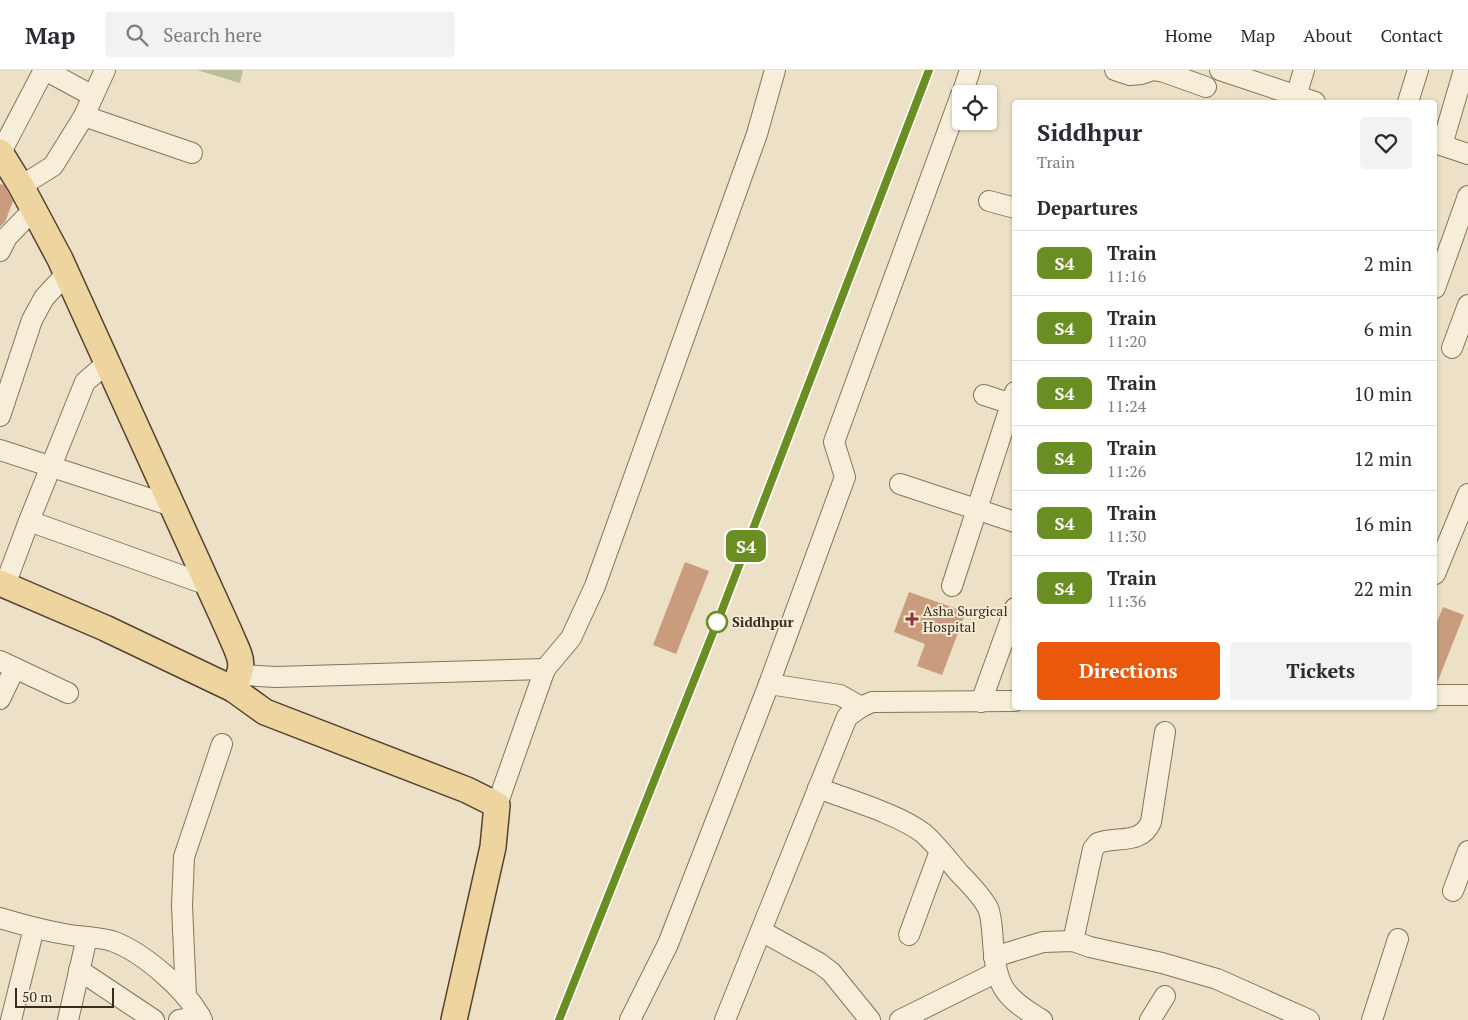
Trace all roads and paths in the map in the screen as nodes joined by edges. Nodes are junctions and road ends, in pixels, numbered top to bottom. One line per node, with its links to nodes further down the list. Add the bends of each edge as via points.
1 (44, 70): 12 (street); 19 (street)
2 (106, 70): 12 (street)
3 (775, 70): 50 (street, via 757,134 595,586 571,638)
4 (970, 70): 10 (street)
5 (1115, 70): 11 (street, via 1130,75 1153,70 1164,72)
6 (1220, 70): 13 (street)
7 (1304, 70): 13 (street)
8 (1418, 70): 14 (street)
9 (1464, 70): 17 (street)
10 (965, 85)
11 (1206, 87)
12 (93, 96): 15 (street)
13 (1306, 100)
14 (1409, 100)
15 (84, 116): 18 (street); 21 (street, via 53,166)
16 (952, 121): 52 (street, via 834,442 845,477)
17 (1439, 144): 20 (street)
18 (192, 153)
19 (0, 154): 21 (main road)
20 (1468, 154)
21 (21, 186): 25 (main road)
22 (1468, 196): 28 (street)
23 (989, 202): 24 (street)
24 (1012, 207)
25 (34, 209): 26 (street, via 7,237); 27 (main road)
26 (0, 251)
27 (67, 273): 31 (main road); 35 (street, via 44,298 32,320)
28 (1437, 282)
29 (1468, 305): 30 (street)
30 (1452, 348)
31 (107, 363): 37 (street, via 85,382); 40 (main road)
32 (984, 395): 33 (street)
33 (1012, 401)
34 (1012, 407): 41 (street)
35 (0, 416)
36 (0, 450): 37 (street)
37 (51, 467): 40 (street); 42 (street)
38 (900, 484): 41 (street)
39 (1468, 494): 44 (street)
40 (172, 506): 46 (main road)
41 (978, 510): 43 (street); 47 (street)
42 (29, 520): 45 (street); 46 (street)
43 (1012, 521)
44 (1437, 569)
45 (2, 584): 51 (main road)
46 (208, 585): 51 (main road, via 242,664)
47 (952, 586)
48 (1012, 616): 58 (street)
49 (7, 665): 53 (street); 56 (street)
50 (545, 669): 51 (street, via 276,677); 63 (street)
51 (237, 682): 63 (main road, via 265,712 467,790)
52 (769, 684): 59 (street, via 840,694); 84 (street, via 668,944)
53 (68, 693)
54 (1437, 695): 55 (street)
55 (1468, 695)
56 (0, 699)
57 (1012, 701): 58 (street)
58 (981, 702): 59 (street, via 872,702)
59 (861, 707): 62 (street, via 847,717)
60 (1164, 732): 73 (street, via 1151,822 1140,837 1104,841 1093,849)
61 (222, 744): 76 (street, via 184,858 182,906)
62 (818, 788): 64 (street, via 898,819 923,833); 69 (street)
63 (497, 805): 83 (main road, via 493,847)
64 (940, 851): 70 (street); 74 (street, via 988,909)
65 (1468, 851): 66 (street)
66 (1453, 890)
67 (0, 918): 68 (street)
68 (34, 928): 71 (street); 79 (street)
69 (761, 931): 85 (street); 86 (street, via 831,972)
70 (909, 935)
71 (87, 937): 75 (street); 76 (street, via 110,940 130,949)
72 (1398, 940): 91 (street)
73 (1073, 941): 74 (street, via 1043,942); 90 (street, via 1217,979)
74 (996, 964): 87 (street); 88 (street, via 1000,986 1019,1006)
75 (80, 970): 80 (street); 81 (street)
76 (186, 996): 78 (street)
77 (1165, 996): 89 (street)
78 (201, 1018): 82 (street)
79 (11, 1020)
80 (68, 1020)
81 (154, 1020)
82 (179, 1020)
83 (454, 1020)
84 (630, 1020)
85 (725, 1020)
86 (870, 1020)
87 (900, 1020)
88 (1042, 1020)
89 (1150, 1020)
90 (1309, 1020)
91 (1372, 1020)

